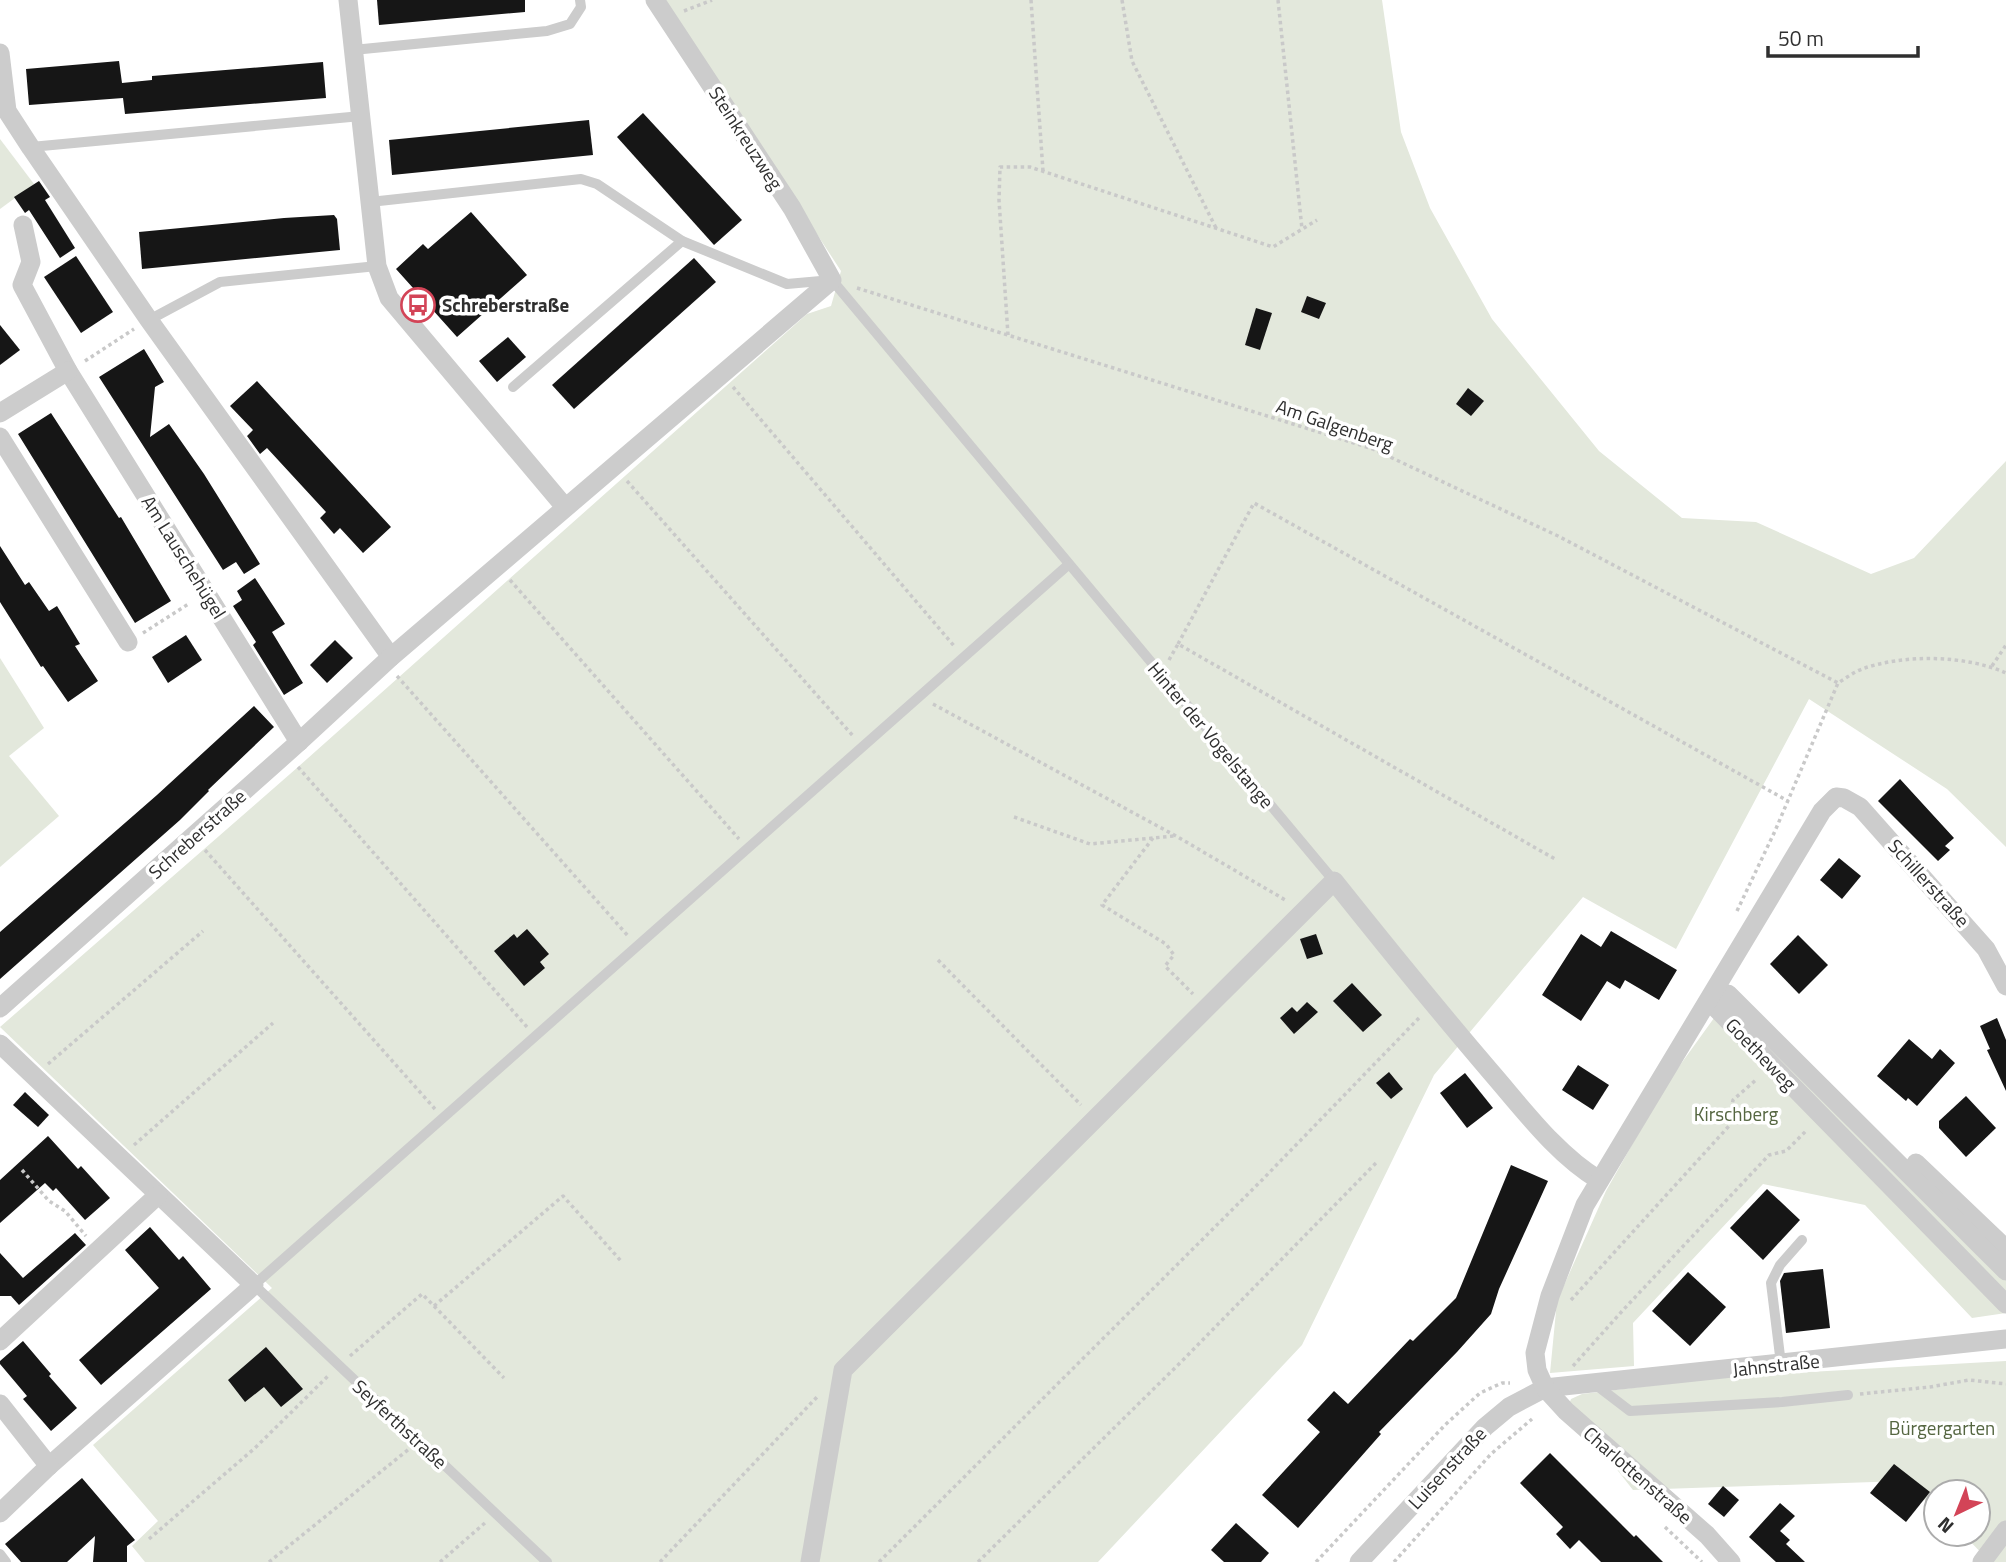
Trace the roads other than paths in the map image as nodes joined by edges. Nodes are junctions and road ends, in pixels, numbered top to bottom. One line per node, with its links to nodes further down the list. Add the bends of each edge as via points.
1 (348, 0): 4 (street)
2 (580, 0): 4 (lane, via 581,7 570,24 547,31)
3 (655, 0): 12 (street, Steinkreuzweg, via 792,208)
4 (353, 50): 6 (street)
5 (0, 53): 7 (street, via 7,111)
6 (360, 116): 7 (lane); 8 (street)
7 (31, 148): 13 (street)
8 (370, 202): 10 (lane, via 581,179 597,184); 11 (street)
9 (23, 225): 14 (street, Am Lauschehügel, via 31,262 22,285)
10 (682, 241): 12 (lane, via 787,284); 15 (lane)
11 (377, 267): 13 (lane, via 220,282); 18 (street, via 389,298)
12 (832, 280): 18 (street, Schreberstraße); 19 (lane, Hinter der Vogelstange)
13 (149, 320): 21 (street)
14 (68, 371): 16 (street); 22 (street, Am Lauschehügel, via 206,593)
15 (513, 387)
16 (0, 413)
17 (0, 438): 20 (street)
18 (565, 507): 21 (street, Schreberstraße)
19 (1068, 565): 23 (lane, Hinter der Vogelstange); 33 (lane)
20 (128, 642)
21 (388, 660): 22 (street, Schreberstraße)
22 (293, 748): 26 (street, Schreberstraße)
23 (1334, 881): 28 (street, Hinter der Vogelstange, via 1527,1115 1579,1168); 48 (street, via 843,1370)
24 (1721, 979): 25 (street, Schillerstraße, via 1822,811 1836,797 1860,807 1869,817 1986,948); 28 (street); 31 (street, Goetheweg, via 1745,994)
25 (2006, 986)
26 (0, 1008)
27 (0, 1044): 29 (street, Seyferthstraße)
28 (1599, 1180): 39 (street, via 1564,1256 1540,1331 1537,1370)
29 (158, 1195): 33 (street, Seyferthstraße); 36 (street)
30 (1802, 1240): 37 (lane, via 1771,1283)
31 (2006, 1249)
32 (2006, 1271): 34 (street, Goetheweg, via 1728,994 1721,1000 1715,1007)
33 (254, 1286): 42 (street); 47 (lane, Seyferthstraße)
34 (2006, 1304)
35 (2006, 1339): 37 (street, Jahnstraße)
36 (0, 1341)
37 (1781, 1364): 38 (street, Jahnstraße)
38 (1593, 1383): 39 (street, Jahnstraße); 40 (lane, via 1630,1411)
39 (1550, 1387): 49 (street, Luisenstraße, via 1509,1406 1485,1427); 50 (street, Charlottenstraße, via 1584,1428 1707,1535)
40 (1848, 1395)
41 (0, 1404): 42 (street)
42 (49, 1466): 43 (street)
43 (0, 1513)
44 (2006, 1530): 51 (street)
45 (0, 1554): 46 (lane)
46 (6, 1562)
47 (547, 1562)
48 (810, 1562)
49 (1359, 1562)
50 (1731, 1562)
51 (1982, 1562)

